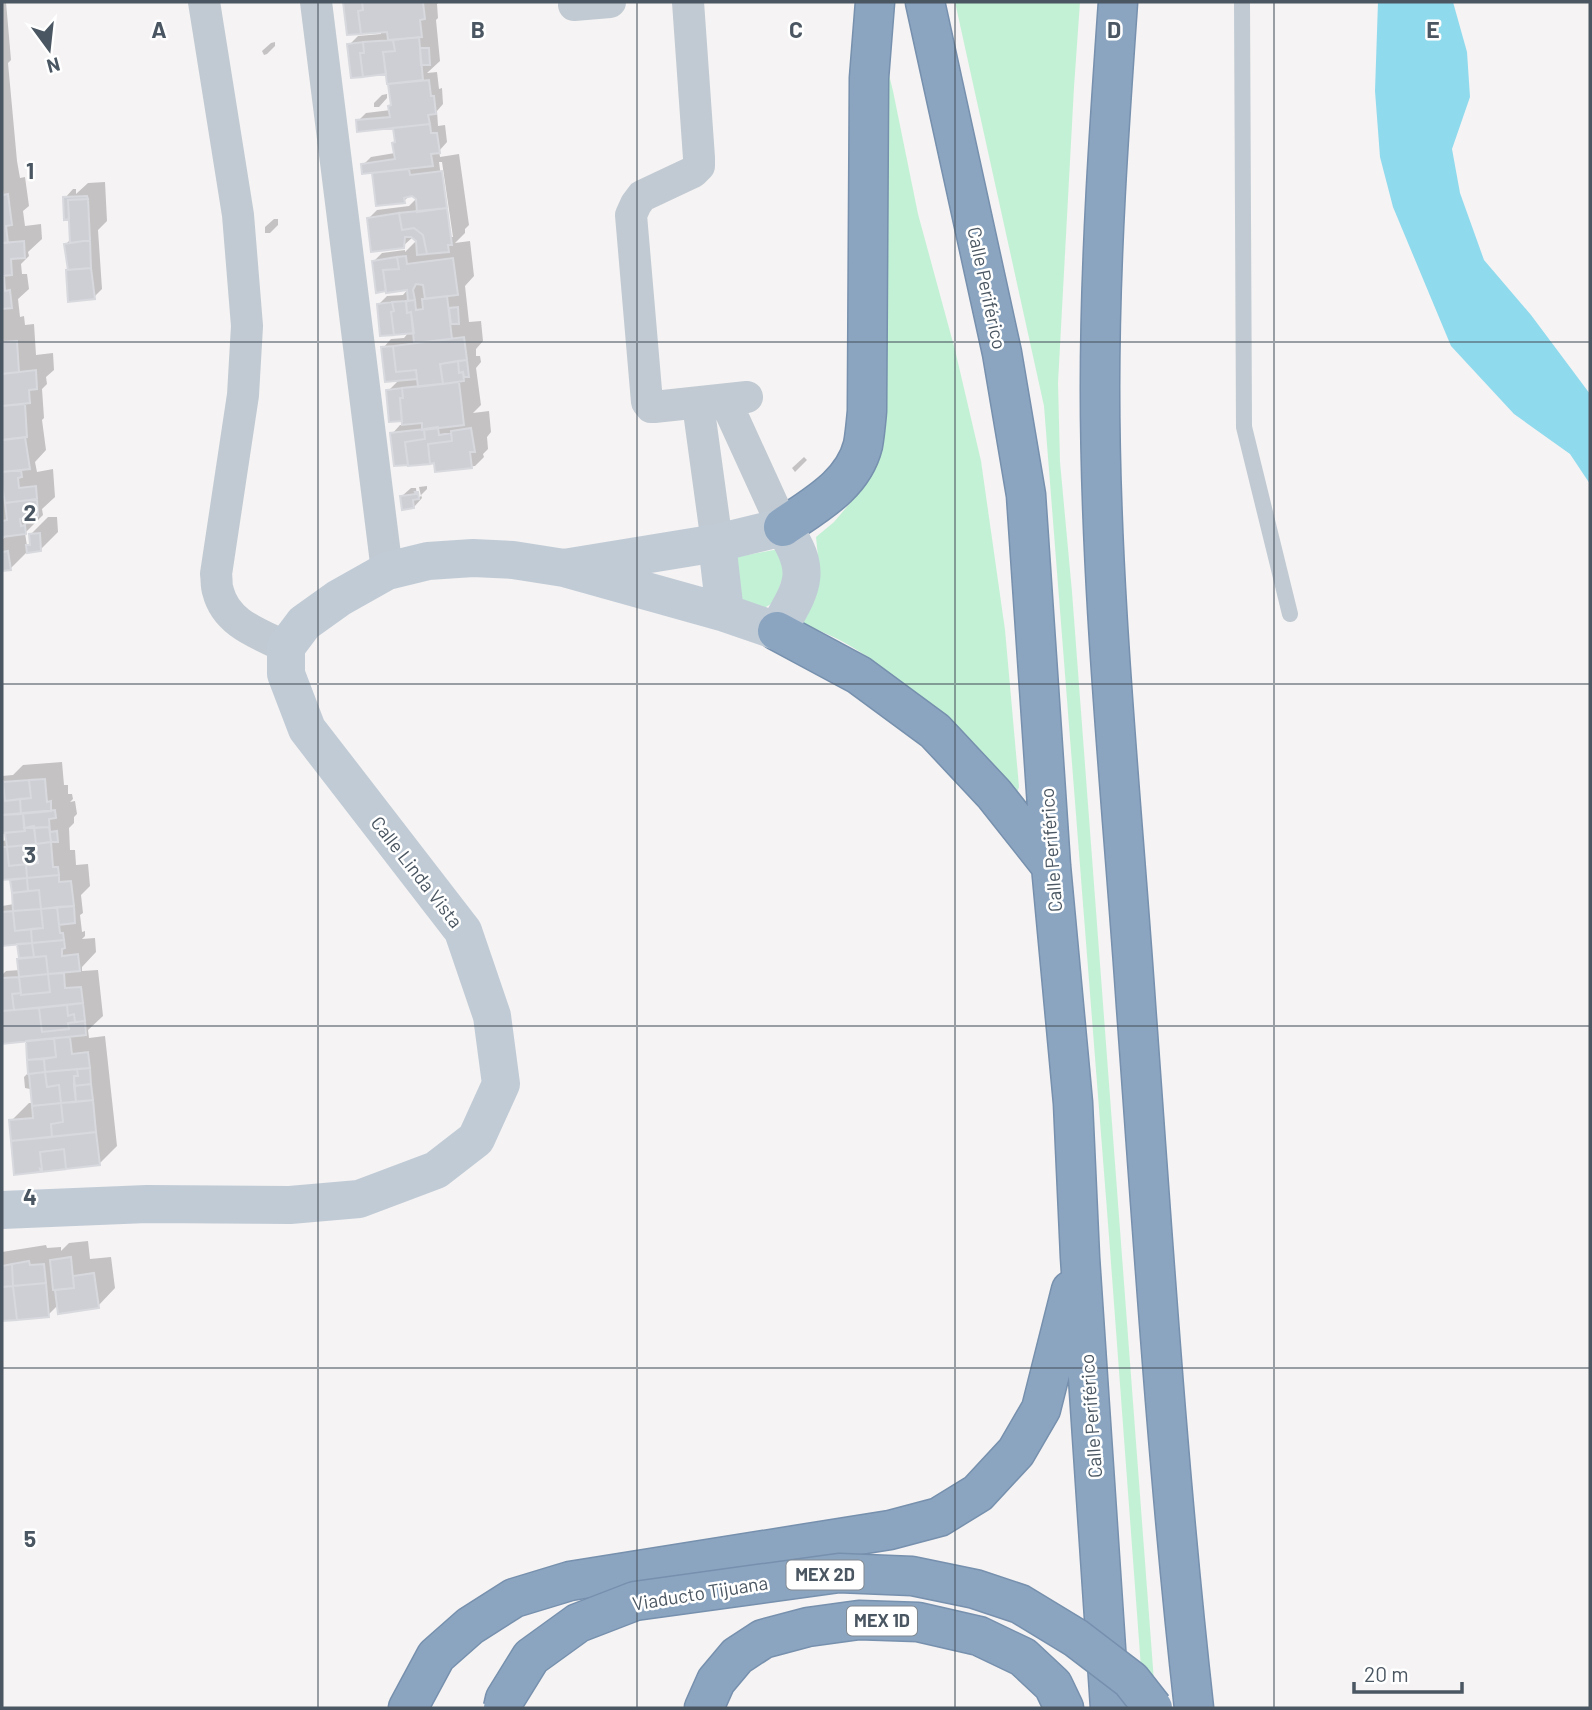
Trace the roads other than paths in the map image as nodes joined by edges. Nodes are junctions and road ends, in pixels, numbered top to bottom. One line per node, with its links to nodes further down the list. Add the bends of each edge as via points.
1 (204, 2): 18 (street, via 238,215 247,326 243,395 216,574 218,592 239,624)
2 (316, 2): 14 (street)
3 (610, 2): 9 (street)
4 (688, 2): 10 (street, via 699,166 642,196 631,215 647,402 654,407)
5 (875, 2): 11 (highway, via 869,78 863,444 845,480)
6 (925, 2): 19 (highway, Calle Periférico, via 1002,354 1026,495)
7 (1118, 2): 28 (highway, via 1105,201 1100,388 1105,573 1166,1398)
8 (1242, 2): 16 (lane, via 1244,427)
9 (574, 5)
10 (723, 400): 11 (street); 12 (street)
11 (783, 527): 12 (street); 17 (street, via 801,562 801,582)
12 (717, 543): 13 (street); 15 (street)
13 (564, 568): 14 (street, via 473,558); 15 (street)
14 (387, 570): 18 (street, via 304,623)
15 (725, 613): 17 (street)
16 (1290, 614)
17 (777, 631): 19 (highway, via 859,675 935,731 994,794)
18 (286, 647): 20 (street, Calle Linda Vista, via 286,674 307,729 463,931 492,1016 500,1084 476,1139 436,1171 359,1199 290,1205)
19 (1051, 866): 21 (highway, Calle Periférico, via 1073,1103)
20 (2, 1210)
21 (1080, 1257): 22 (highway, via 1041,1409 1016,1452 978,1493 939,1517 890,1530 570,1581 514,1598 470,1626 436,1656); 26 (highway, Calle Periférico)
22 (408, 1708)
23 (503, 1708): 27 (highway, Viaducto Tijuana / MEX 2D, bridge, via 531,1657 578,1623 635,1601 839,1573 912,1576 1020,1604 1076,1638 1131,1680)
24 (704, 1708): 25 (highway, MEX 1D, via 716,1681 737,1656 763,1639 859,1620 918,1622 979,1636 1023,1657 1053,1685)
25 (1064, 1708)
26 (1110, 1708)
27 (1153, 1708)
28 (1194, 1708)

